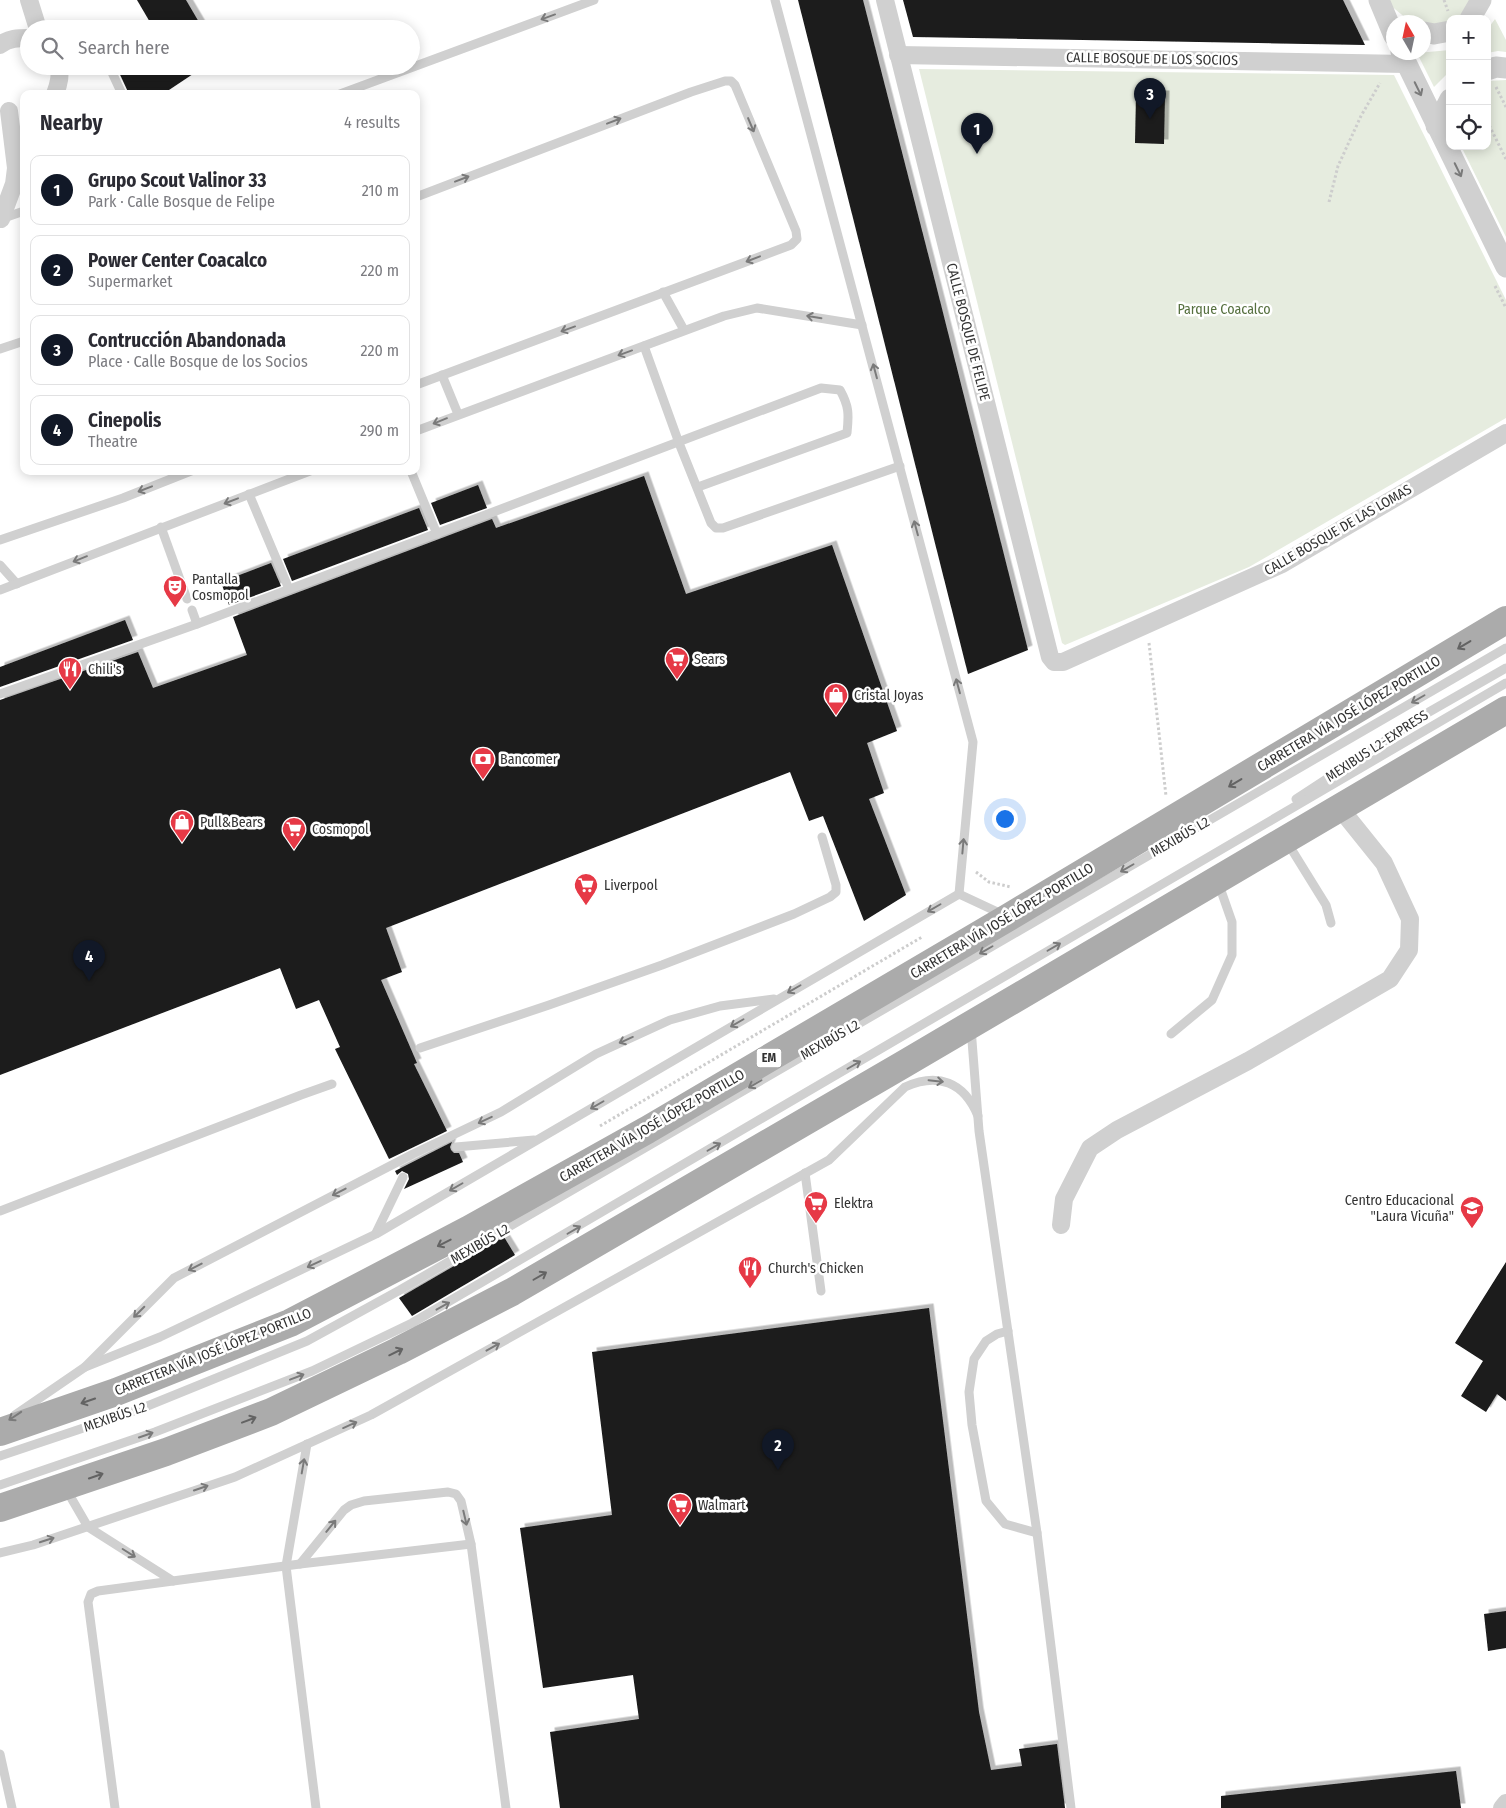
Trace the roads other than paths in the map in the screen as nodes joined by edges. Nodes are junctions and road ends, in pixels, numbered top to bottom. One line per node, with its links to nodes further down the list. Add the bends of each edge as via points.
1 (30, 0): 7 (street)
2 (594, 0): 15 (lane, one-way to 15)
3 (775, 0): 30 (lane)
4 (885, 0): 12 (street, CALLE BOSQUE DE FELIPE)
5 (1482, 0): 6 (street)
6 (1473, 15)
7 (36, 20)
8 (1446, 25): 9 (street)
9 (1431, 33)
10 (20, 38): 11 (street)
11 (0, 45)
12 (898, 55): 13 (street, CALLE BOSQUE DE LOS SOCIOS); 59 (street, CALLE BOSQUE DE FELIPE, via 1047,647)
13 (1386, 60)
14 (1399, 60): 24 (street, one-way to 24)
15 (420, 64)
16 (60, 75): 19 (street)
17 (114, 75): 20 (lane)
18 (391, 75): 21 (lane, one-way to 21)
19 (57, 90)
20 (120, 90)
21 (351, 90)
22 (1447, 105): 24 (street)
23 (11, 110): 27 (street, via 16,168 14,184)
24 (1436, 126): 28 (street, one-way to 28)
25 (420, 195): 29 (lane, one-way to 29, via 690,92 731,81 796,231 796,239 791,245)
26 (20, 212): 27 (lane)
27 (0, 219)
28 (1506, 267)
29 (663, 292): 31 (lane); 35 (lane, one-way to 35)
30 (862, 325): 31 (lane, one-way to 31, via 757,308); 41 (lane, one-way to 30)
31 (684, 330): 33 (lane)
32 (20, 342): 34 (lane)
33 (644, 346): 37 (lane, one-way to 37); 40 (lane)
34 (0, 349)
35 (442, 375): 36 (lane); 37 (lane)
36 (420, 383)
37 (458, 414): 38 (lane, one-way to 38)
38 (420, 429)
39 (1506, 433): 59 (street, CALLE BOSQUE DE LAS LOMAS, via 1282,564 1063,662)
40 (678, 443): 45 (lane); 45 (lane, via 821,388 840,390 847,403 847,433); 48 (lane)
41 (900, 466): 45 (lane, via 723,528 716,528 711,523); 69 (lane, one-way to 41, via 973,742)
42 (181, 475): 49 (lane, one-way to 49)
43 (300, 475): 46 (lane)
44 (414, 475): 48 (lane)
45 (698, 487)
46 (250, 494): 47 (lane, one-way to 47); 52 (lane)
47 (161, 527): 51 (lane, one-way to 51); 54 (lane)
48 (437, 534): 52 (lane)
49 (0, 540)
50 (0, 565): 51 (lane)
51 (17, 584): 53 (lane)
52 (289, 589): 57 (lane)
53 (0, 590)
54 (187, 599)
55 (192, 610): 57 (lane)
56 (1506, 620): 70 (main road, CARRETERA VÍA JOSÉ LÓPEZ PORTILLO / EM, one-way to 70)
57 (197, 624): 62 (lane)
58 (1506, 648): 93 (lane, MEXIBÚS L2, one-way to 93, via 307,1341 140,1409)
59 (1054, 662)
60 (1506, 668): 65 (lane, MEXIBUS L2-EXPRESS, via 1429,712)
61 (1506, 683): 65 (lane, MEXIBÚS L2)
62 (0, 694)
63 (1506, 710): 64 (main road)
64 (1339, 807): 67 (main road); 85 (street, via 1384,863 1410,919 1409,950 1390,979 1090,1148 1064,1199)
65 (1252, 831): 94 (lane, MEXIBÚS L2, one-way to 65, via 155,1432 312,1371 412,1323)
66 (822, 838): 75 (lane, via 836,885 836,892 830,898 662,965)
67 (1285, 839): 68 (main road); 71 (lane, via 1322,896)
68 (1217, 880): 73 (main road); 74 (lane, via 1232,922 1232,955 1212,1000)
69 (959, 894): 70 (lane); 72 (lane, one-way to 72)
70 (1009, 917): 91 (main road, CARRETERA VÍA JOSÉ LÓPEZ PORTILLO / EM, one-way to 91, via 638,1135 468,1230 290,1323 116,1392)
71 (1331, 923)
72 (779, 998): 80 (lane, one-way to 80); 89 (lane, one-way to 89, via 720,1006 670,1020 596,1054 501,1112 174,1278)
73 (971, 1025): 76 (main road); 79 (lane)
74 (1171, 1034)
75 (420, 1048)
76 (904, 1064): 78 (lane); 95 (main road, one-way to 76, via 271,1412 398,1351 512,1292)
77 (332, 1084): 84 (lane)
78 (894, 1098): 79 (lane, one-way to 79, via 918,1081 934,1079 962,1090); 82 (lane, via 829,1160)
79 (978, 1116): 88 (lane)
80 (536, 1140): 81 (lane); 86 (lane, one-way to 86)
81 (456, 1147)
82 (805, 1173): 87 (lane); 92 (lane, one-way to 82, via 371,1415)
83 (403, 1177): 86 (lane)
84 (1, 1209)
85 (1061, 1225)
86 (376, 1234): 89 (lane, one-way to 89, via 160,1337)
87 (821, 1291)
88 (1008, 1331): 98 (lane); 98 (lane, via 986,1341 974,1359 969,1392 972,1425 986,1501 1005,1524)
89 (85, 1367): 90 (lane, one-way to 90)
90 (0, 1426)
91 (0, 1432)
92 (307, 1444): 97 (lane, one-way to 92, via 235,1477); 102 (lane, one-way to 92)
93 (0, 1456)
94 (0, 1485)
95 (65, 1486): 96 (main road); 97 (lane)
96 (0, 1508)
97 (88, 1527): 100 (lane, one-way to 97); 103 (lane, one-way to 103)
98 (1037, 1533): 110 (lane)
99 (471, 1544): 101 (lane); 101 (lane, one-way to 99, via 344,1510 364,1501 448,1492 456,1494 461,1501); 109 (lane)
100 (0, 1553)
101 (300, 1564): 102 (lane)
102 (286, 1566): 103 (lane); 108 (lane)
103 (173, 1581): 107 (lane, via 98,1591 91,1594 88,1602)
104 (0, 1754): 106 (lane)
105 (1506, 1803): 111 (street)
106 (12, 1808)
107 (115, 1808)
108 (316, 1808)
109 (506, 1808)
110 (1071, 1808)
111 (1502, 1808)

